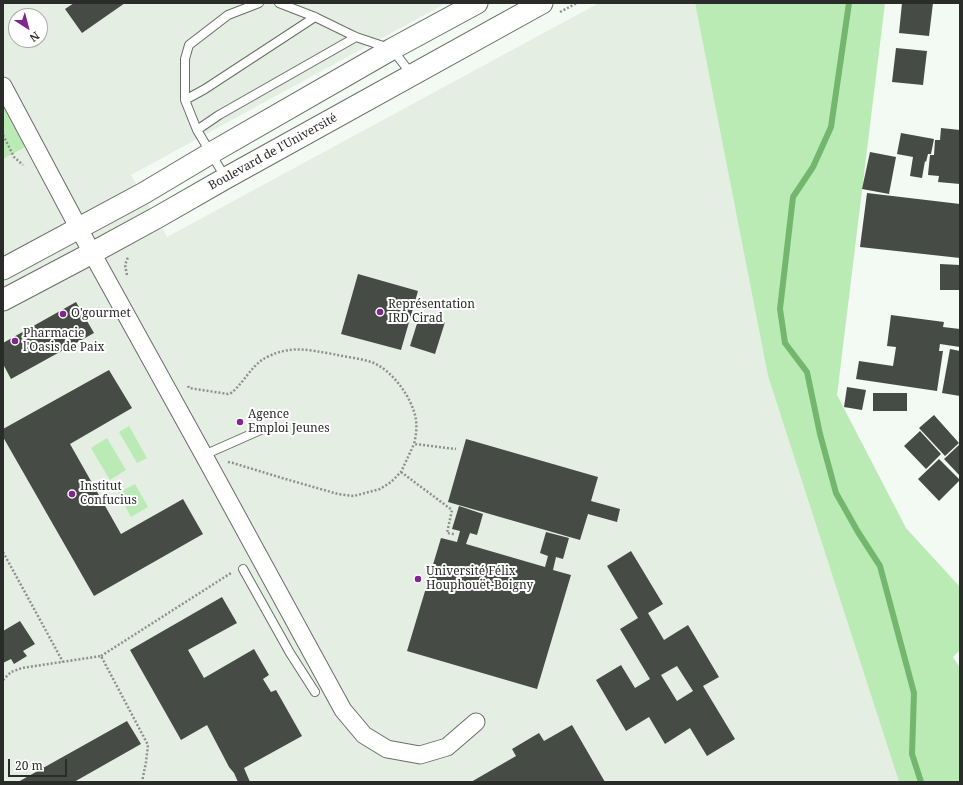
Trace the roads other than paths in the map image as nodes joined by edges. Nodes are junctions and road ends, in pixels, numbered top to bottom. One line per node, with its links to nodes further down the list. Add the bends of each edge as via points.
1 (259, 3): 10 (lane, via 228,15 189,45 185,59)
2 (279, 3): 5 (lane)
3 (477, 3): 7 (street)
4 (549, 9): 8 (street, Boulevard de l'Université)
5 (315, 18): 6 (lane); 10 (lane)
6 (356, 37): 7 (lane); 11 (lane)
7 (392, 49): 8 (lane); 12 (street)
8 (412, 75): 13 (street, Boulevard de l'Université)
9 (3, 86): 16 (street)
10 (185, 100): 11 (lane)
11 (197, 130): 12 (lane)
12 (211, 153): 13 (lane); 14 (street)
13 (226, 178): 15 (street, Boulevard de l'Université)
14 (144, 193): 15 (street); 16 (street)
15 (158, 217): 17 (street, Boulevard de l'Université)
16 (79, 228): 17 (street); 18 (street)
17 (92, 253): 19 (street, Boulevard de l'Université); 21 (street)
18 (3, 269)
19 (3, 300)
20 (265, 428): 21 (lane)
21 (205, 458): 23 (street)
22 (243, 569): 23 (lane)
23 (298, 647): 24 (lane); 25 (street, via 364,735 387,749 420,755 447,747)
24 (315, 692)
25 (476, 722)

